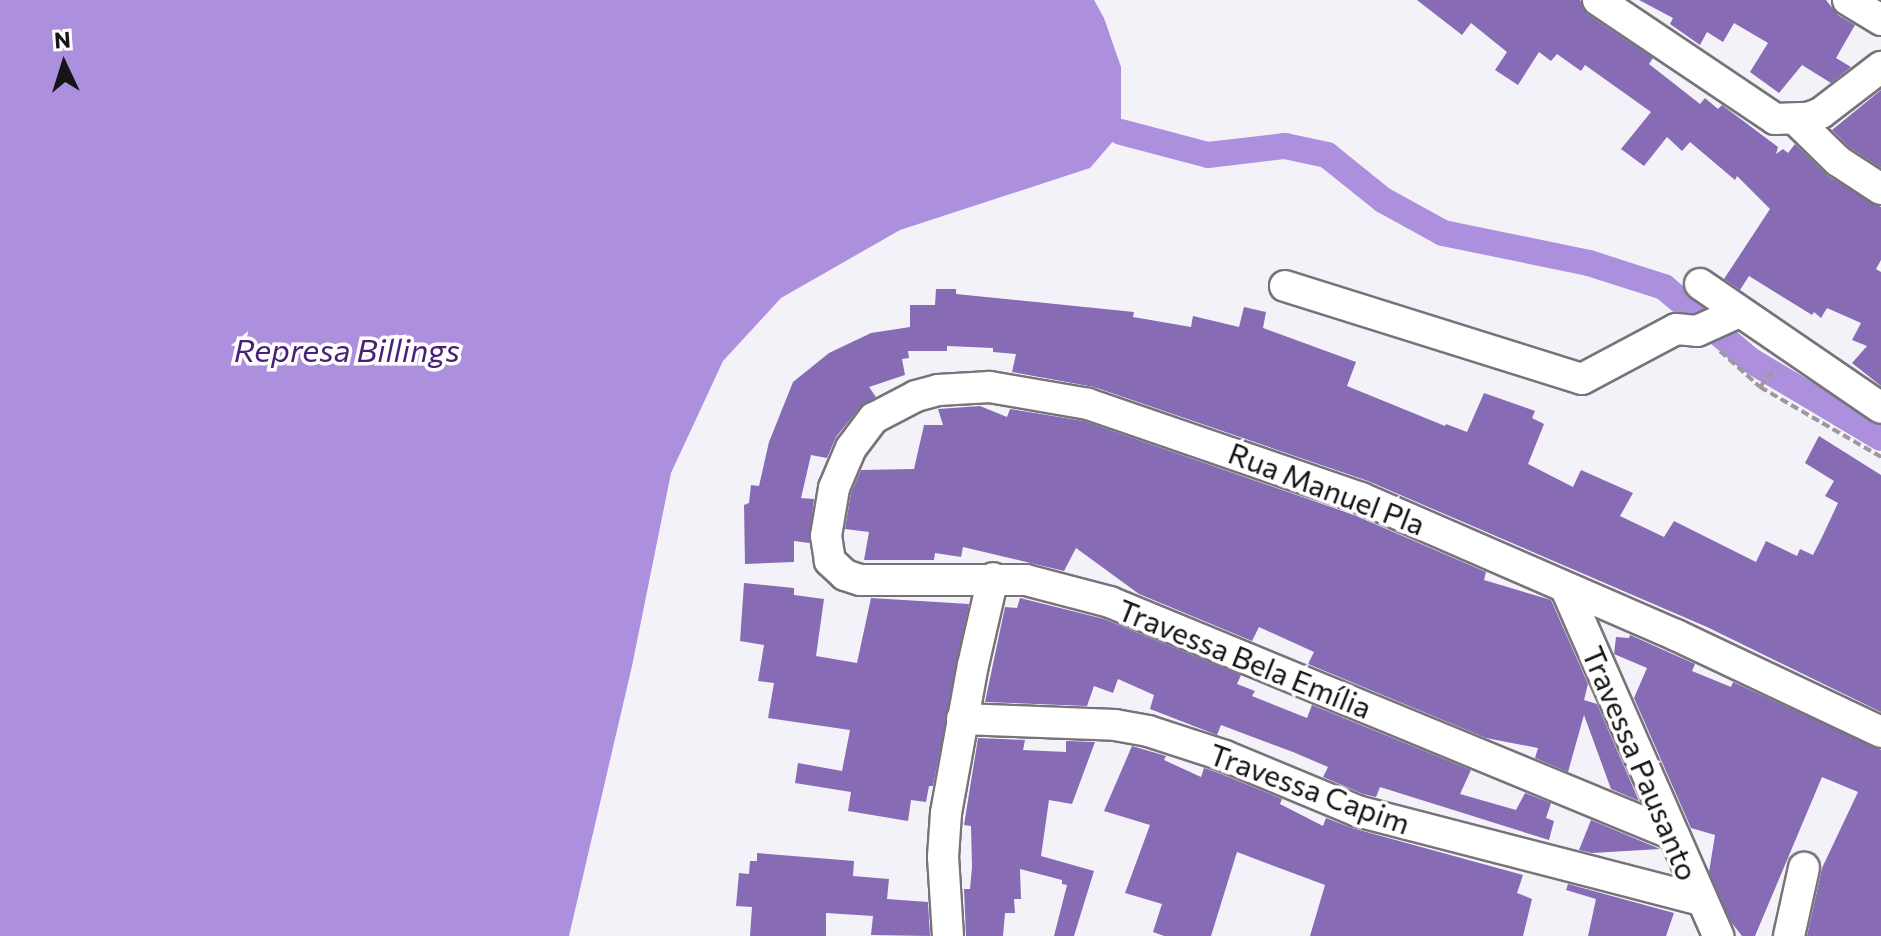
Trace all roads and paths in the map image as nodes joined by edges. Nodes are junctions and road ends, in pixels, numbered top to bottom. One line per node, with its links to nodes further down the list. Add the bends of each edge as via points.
1 (1598, 0): 5 (street, via 1768,116)
2 (1848, 0): 3 (street)
3 (1881, 20)
4 (1881, 67): 5 (street, via 1821,113)
5 (1795, 119): 6 (street, via 1831,155)
6 (1881, 189)
7 (1700, 284): 9 (street)
8 (1285, 286): 10 (street, via 1582,379 1676,329)
9 (1736, 313): 10 (street); 11 (street)
10 (1699, 330): 12 (path, via 1762,385)
11 (1881, 408)
12 (1881, 457)
13 (826, 536): 14 (street, Travessa Bela Emília, via 830,561 860,580); 15 (street, Rua Manuel Pla, via 840,475 851,448 874,418 916,396 990,387 1088,404 1212,444 1361,498)
14 (993, 578): 16 (street); 18 (street, Travessa Bela Emília, via 1048,584 1110,602)
15 (1566, 589): 17 (street, Rua Manuel Pla); 18 (street, Travessa Pausanto)
16 (962, 719): 20 (street, Travessa Capim, via 1148,731 1225,756 1357,811); 21 (street, via 946,813)
17 (1881, 732)
18 (1672, 834): 20 (street, Travessa Pausanto)
19 (1804, 868): 23 (street)
20 (1701, 900): 22 (street, Travessa Pausanto)
21 (948, 936)
22 (1718, 936)
23 (1789, 936)

